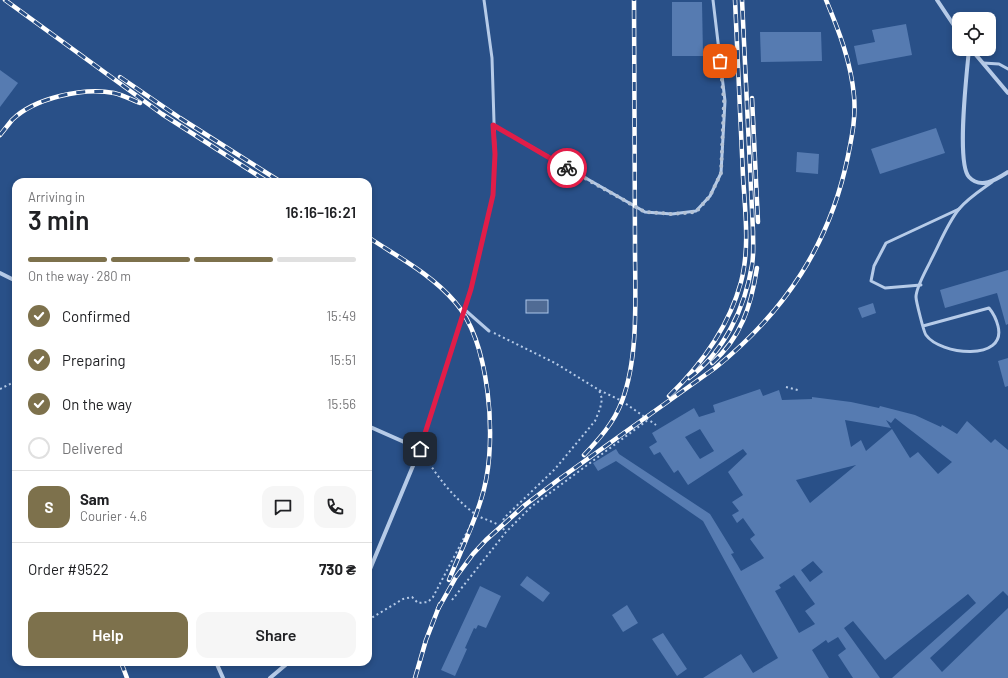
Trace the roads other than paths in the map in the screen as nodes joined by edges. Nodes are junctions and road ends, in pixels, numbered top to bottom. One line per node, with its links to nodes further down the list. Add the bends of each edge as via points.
1 (484, 0): 10 (lane, via 492,58)
2 (713, 0): 10 (lane, via 724,101 721,173 710,196 696,212 645,212)
3 (937, 0): 4 (street)
4 (952, 22)
5 (969, 56): 12 (street, via 963,160 970,179 980,183)
6 (976, 56): 7 (street)
7 (983, 63): 8 (lane, via 999,64); 9 (street)
8 (1008, 69)
9 (1008, 93)
10 (493, 125): 17 (lane, via 493,195)
11 (1008, 172): 12 (street)
12 (992, 182): 13 (lane)
13 (959, 209): 16 (lane); 16 (lane, via 886,242 874,266 871,281 885,288)
14 (0, 273): 15 (street)
15 (12, 279)
16 (920, 285): 18 (lane, via 916,296)
17 (464, 309): 19 (lane); 21 (lane)
18 (924, 326): 18 (lane, via 925,335 936,344 954,351 976,351 992,347 1000,333 995,315 989,308)
19 (489, 331)
20 (372, 428): 21 (street)
21 (420, 449): 22 (street)
22 (372, 564)
23 (218, 666): 25 (street)
24 (284, 666): 26 (street)
25 (223, 678)
26 (270, 678)

